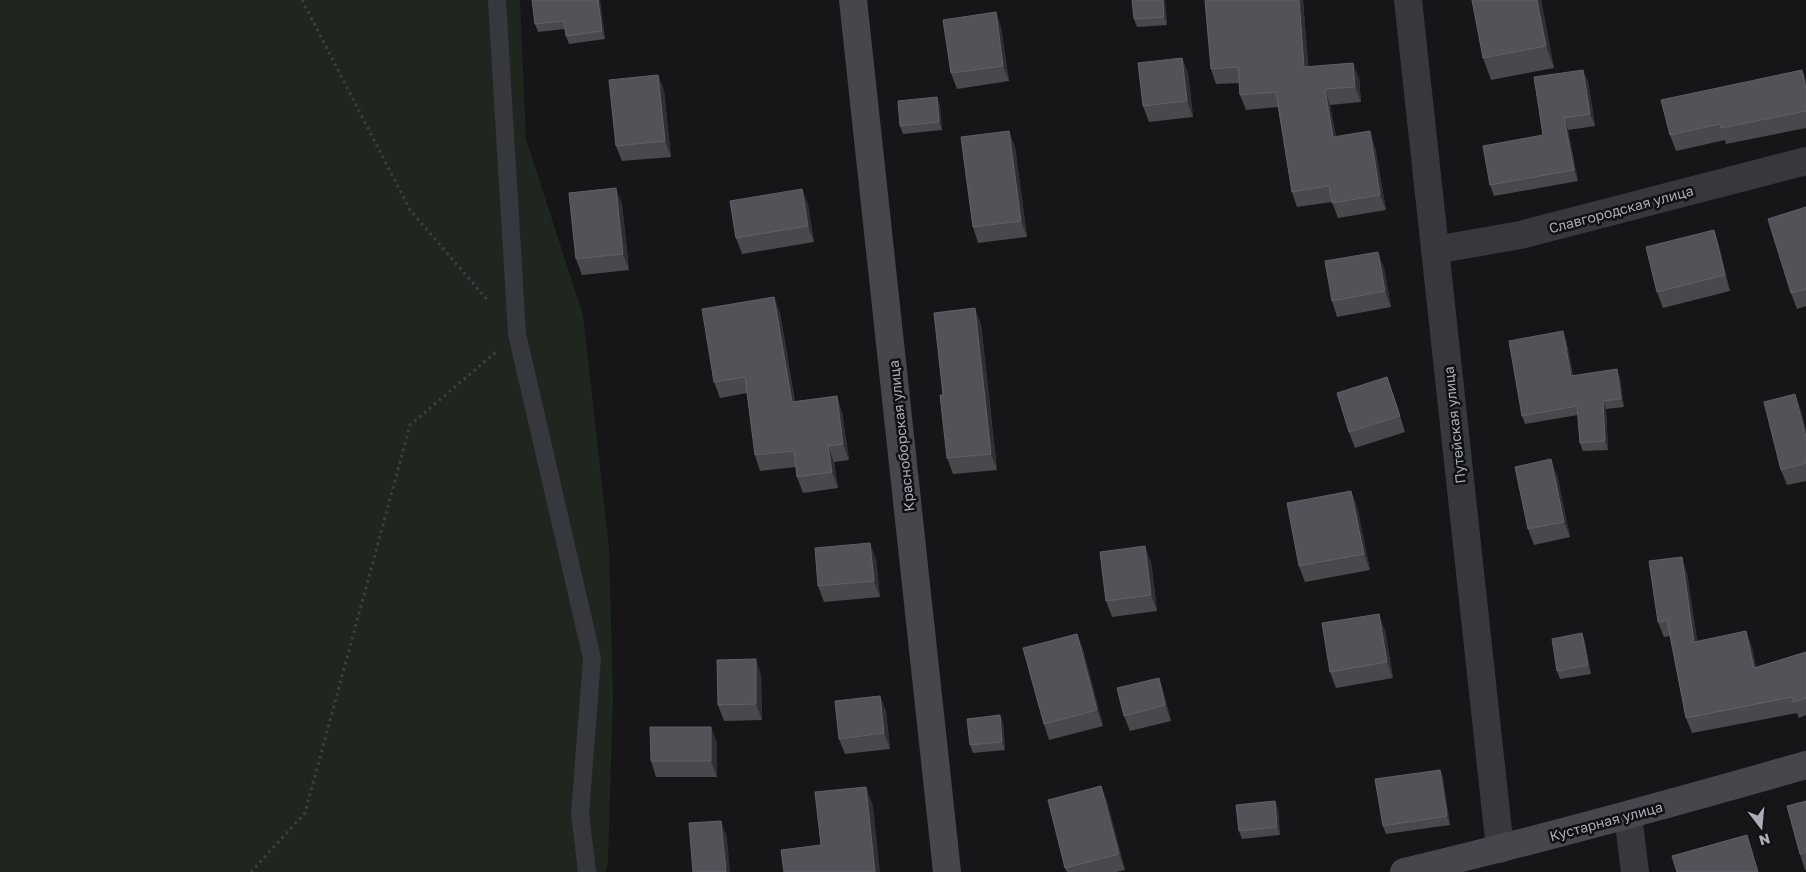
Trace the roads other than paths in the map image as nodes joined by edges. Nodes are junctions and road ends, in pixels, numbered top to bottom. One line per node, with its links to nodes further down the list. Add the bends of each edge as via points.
1 (497, 0): 9 (lane, via 517,334 592,658 580,814)
2 (853, 0): 10 (street, Красноборская улица)
3 (1408, 0): 5 (street, Путейская улица)
4 (1806, 161): 5 (street, Славгородская улица, via 1520,235)
5 (1435, 250): 8 (street, Путейская улица)
6 (1806, 765): 7 (street, Кустарная улица)
7 (1628, 816): 8 (street, Кустарная улица); 12 (street)
8 (1500, 849): 11 (street, Кустарная улица)
9 (587, 872)
10 (947, 872)
11 (1404, 872)
12 (1635, 872)

